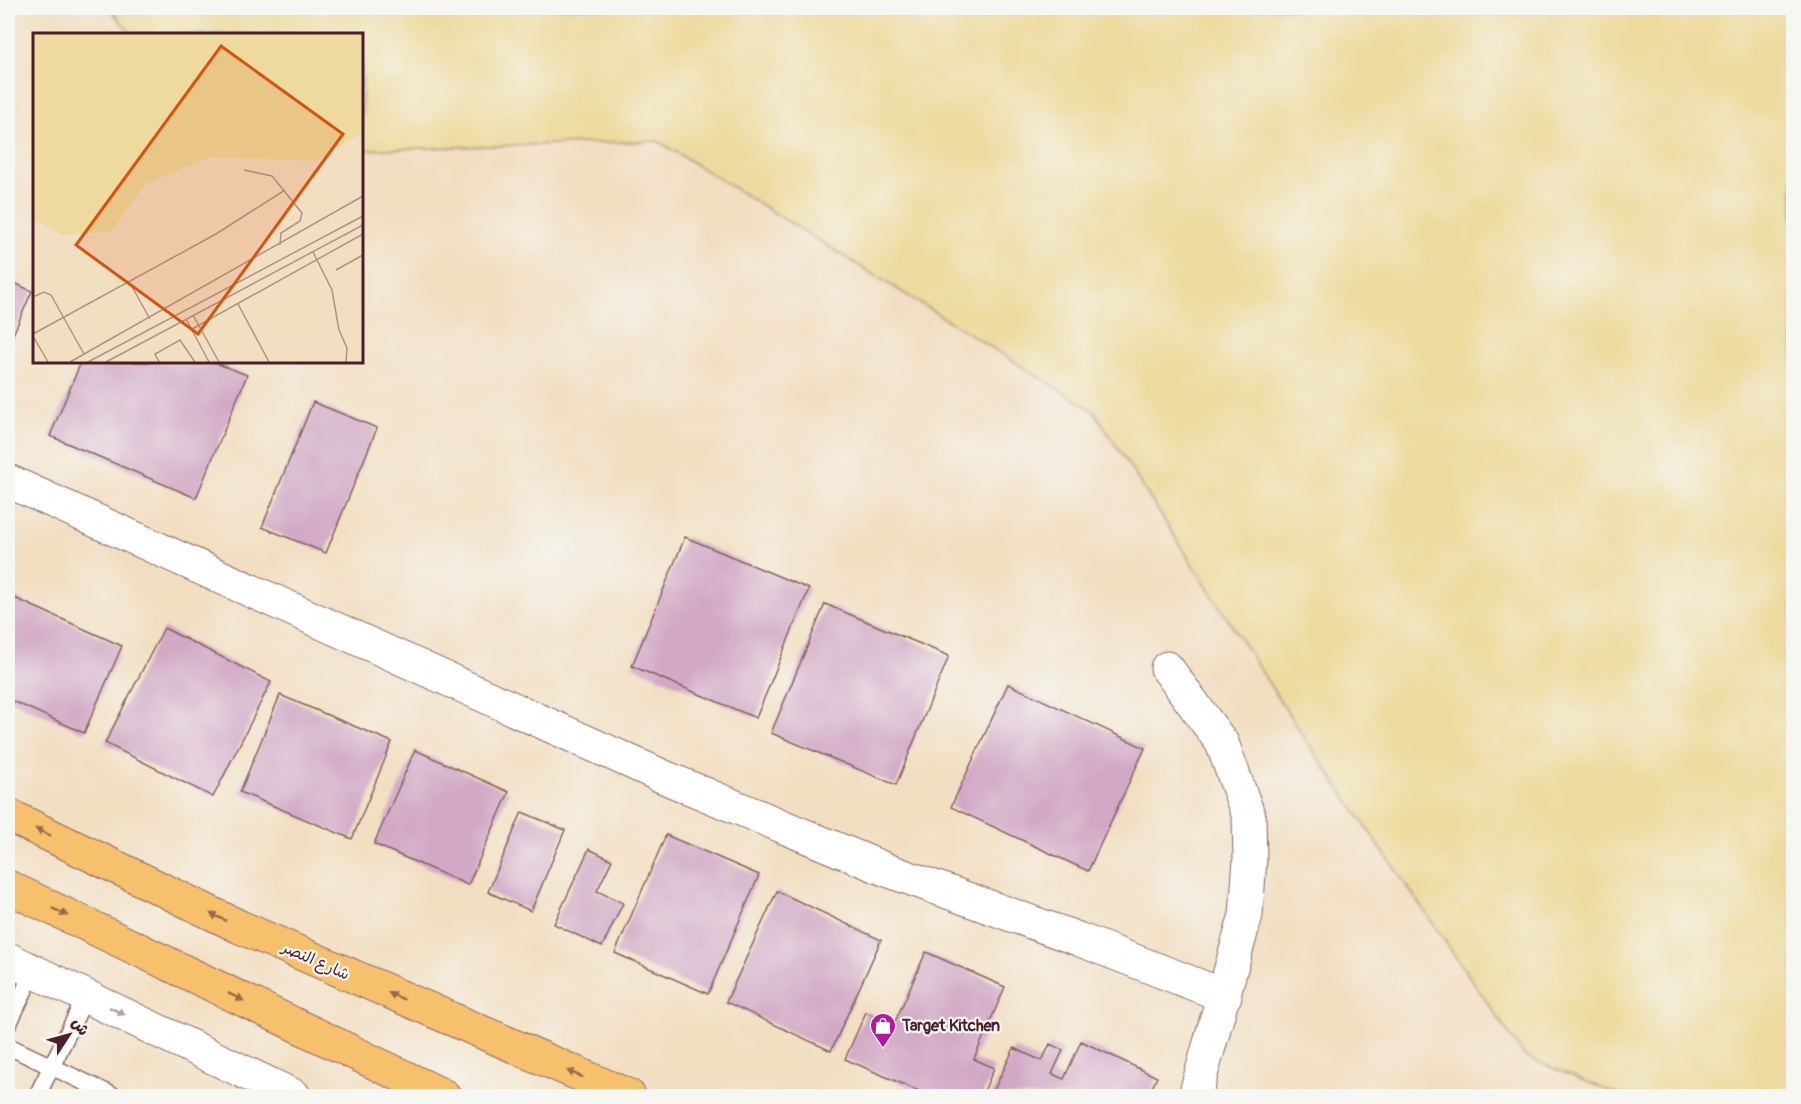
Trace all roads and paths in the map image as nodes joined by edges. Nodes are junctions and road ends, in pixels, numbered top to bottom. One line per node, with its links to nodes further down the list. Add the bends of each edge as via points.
1 (8, 481): 7 (street, via 664,777 888,870)
2 (1167, 668): 7 (street, via 1222,743 1249,817 1246,915)
3 (8, 815): 15 (main road, شارع النصر, one-way to 3, via 240,927)
4 (8, 887): 14 (main road, one-way to 14)
5 (20, 965): 6 (street); 8 (lane)
6 (86, 996): 10 (lane); 13 (street, one-way to 13)
7 (1225, 996): 16 (street)
8 (8, 1025)
9 (8, 1046): 10 (lane)
10 (52, 1066): 11 (lane); 12 (lane)
11 (38, 1096)
12 (114, 1096)
13 (294, 1096)
14 (444, 1096)
15 (629, 1096)
16 (1195, 1096)

